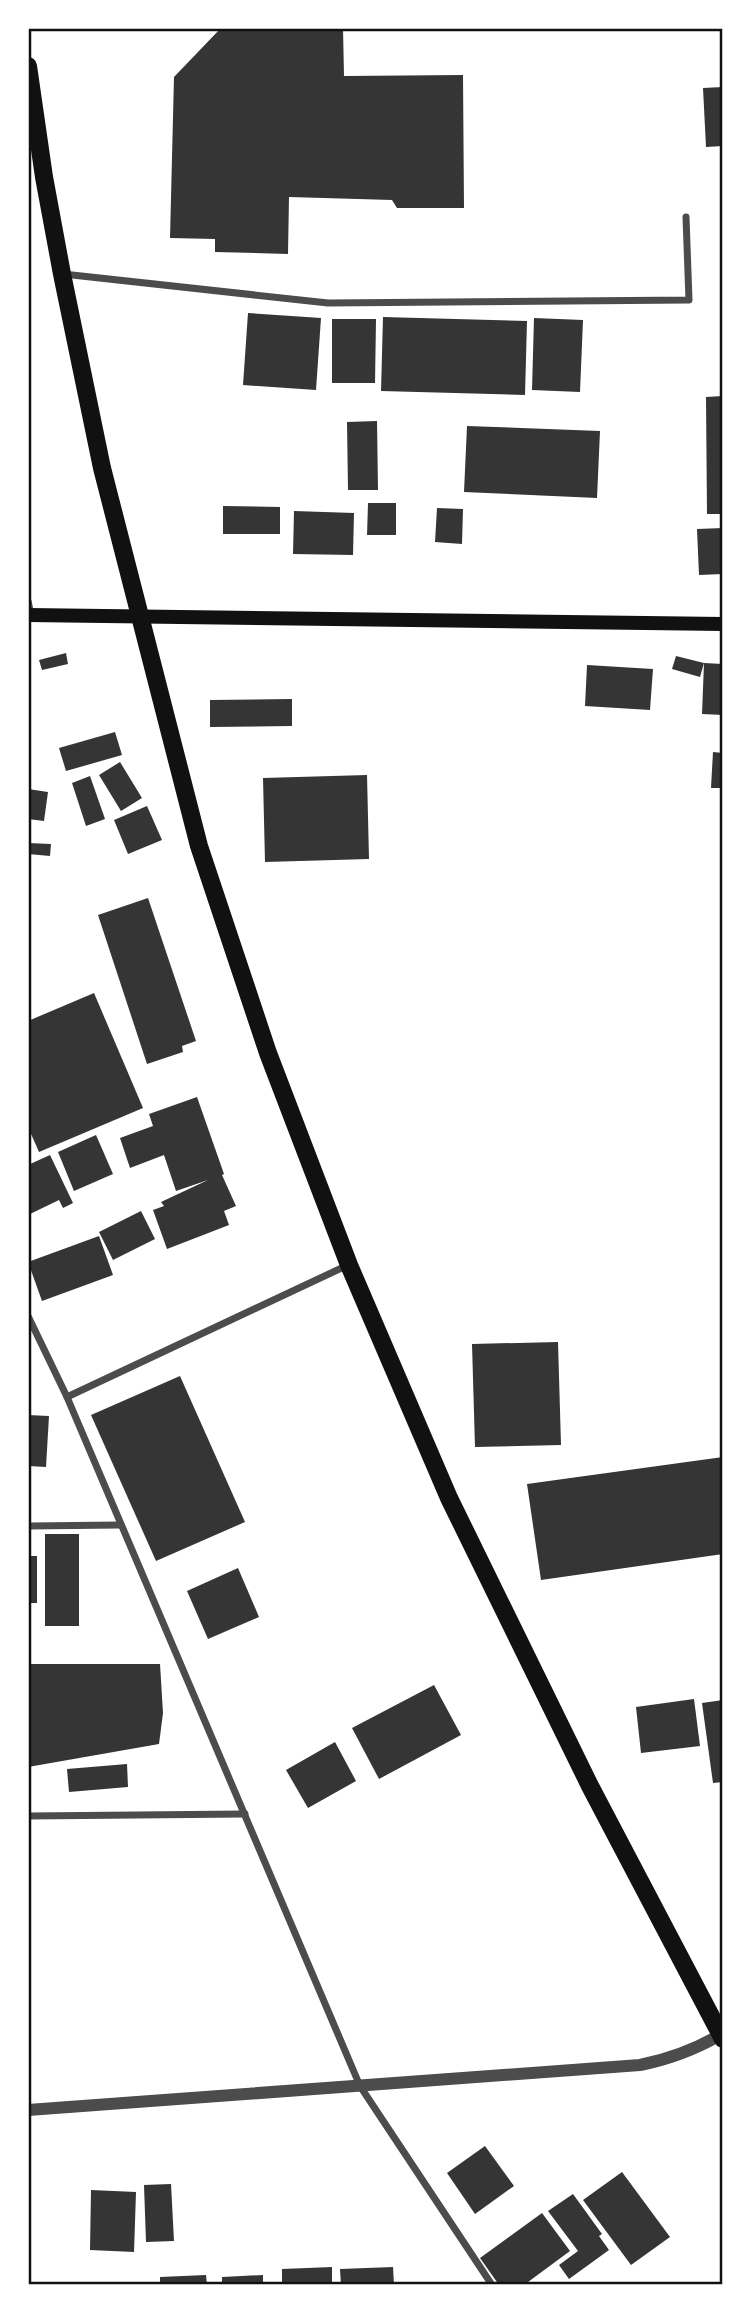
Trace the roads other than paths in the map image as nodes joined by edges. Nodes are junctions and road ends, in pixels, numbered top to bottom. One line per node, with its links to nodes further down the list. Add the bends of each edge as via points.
1 (28, 66): 3 (main road)
2 (686, 217): 3 (street, via 689,300 328,303)
3 (62, 274): 5 (main road, via 102,468)
4 (29, 611): 5 (main road)
5 (139, 616): 6 (main road); 7 (main road, via 199,846 268,1053)
6 (723, 624)
7 (349, 1265): 9 (street); 14 (main road, via 449,1498 590,1786)
8 (28, 1316): 9 (street)
9 (67, 1397): 10 (street)
10 (120, 1525): 11 (street); 12 (street)
11 (28, 1526)
12 (245, 1814): 13 (street); 15 (street)
13 (28, 1816)
14 (722, 2037): 15 (street, via 671,2059 640,2065)
15 (360, 2086): 16 (street); 17 (street)
16 (28, 2110)
17 (492, 2285)

